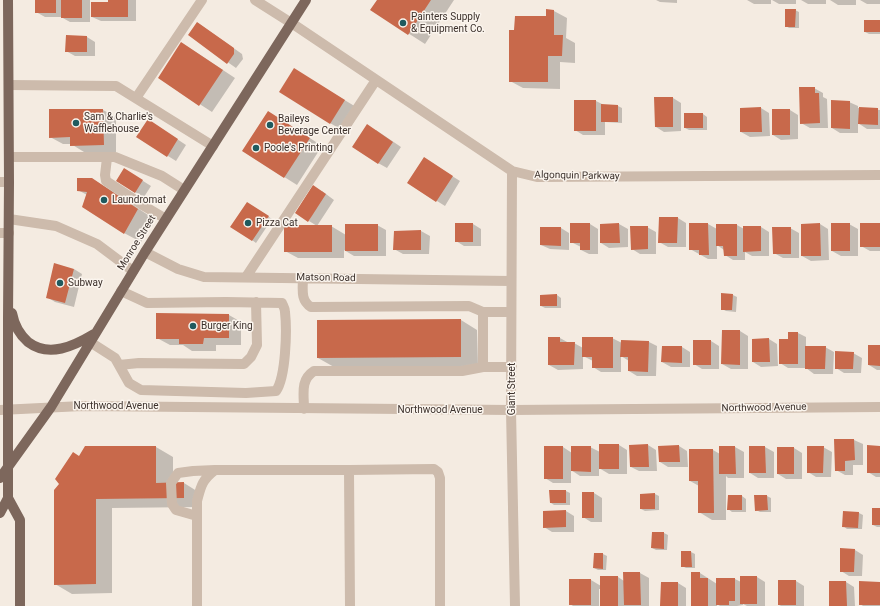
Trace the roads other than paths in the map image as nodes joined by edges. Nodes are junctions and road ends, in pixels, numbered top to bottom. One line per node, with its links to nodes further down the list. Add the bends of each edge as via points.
1 (8, 0): 7 (main road)
2 (202, 0): 8 (street)
3 (255, 0): 5 (street, Algonquin Parkway)
4 (306, 0): 5 (main road, Monroe Street)
5 (291, 23): 6 (street, Algonquin Parkway); 9 (main road, Monroe Street)
6 (376, 80): 12 (street, Algonquin Parkway); 21 (street)
7 (9, 85): 8 (street, via 116,86); 10 (main road)
8 (136, 98): 9 (street)
9 (212, 146): 15 (main road, Monroe Street)
10 (9, 157): 11 (street); 14 (main road)
11 (107, 158): 15 (street, via 126,160 162,176); 17 (street, via 106,181)
12 (512, 172): 13 (street, Algonquin Parkway, via 537,177); 23 (street, Giant Street)
13 (880, 175)
14 (5, 182): 16 (main road)
15 (184, 190): 17 (main road, Monroe Street)
16 (9, 219): 18 (main road); 20 (street, via 56,226 97,244)
17 (166, 219): 19 (main road, Monroe Street)
18 (4, 233): 25 (main road)
19 (145, 252): 20 (main road, Monroe Street); 21 (street, Matson Road, via 204,277)
20 (133, 271): 24 (main road, Monroe Street)
21 (246, 277): 22 (street, Matson Road)
22 (303, 277): 23 (street, Matson Road); 27 (street, via 303,299 311,307 469,306)
23 (512, 281): 28 (street, Giant Street)
24 (121, 291): 26 (street, via 147,303); 30 (main road, Monroe Street)
25 (8, 295): 29 (main road); 30 (main road, via 14,324 24,338 40,349 55,350 67,347)
26 (256, 302): 32 (street, via 257,344 251,357 244,364); 32 (street, via 282,303 285,310 284,369 276,391 246,393 141,390 129,383)
27 (483, 312): 28 (street); 33 (street)
28 (511, 312): 34 (street, Giant Street)
29 (4, 318): 38 (main road)
30 (96, 332): 31 (main road, Monroe Street)
31 (90, 342): 32 (street, via 115,358); 35 (main road, Monroe Street)
32 (118, 365)
33 (483, 367): 34 (street); 37 (street, via 462,371 314,371 304,381)
34 (512, 367): 39 (street, Giant Street)
35 (51, 406): 37 (street, Northwood Avenue); 38 (street, Northwood Avenue); 40 (main road, Monroe Street)
36 (880, 407): 39 (street, Northwood Avenue)
37 (304, 409): 39 (street, Northwood Avenue)
38 (4, 410): 40 (main road)
39 (511, 410): 51 (street, Giant Street)
40 (8, 466): 43 (main road, Monroe Street); 44 (main road)
41 (215, 470): 42 (street); 46 (street, via 201,485); 46 (street, via 178,473 171,483 172,504 176,510)
42 (349, 470): 49 (street); 50 (street, via 434,469 438,472)
43 (0, 478)
44 (8, 498): 45 (main road); 47 (main road, via 20,520)
45 (0, 513)
46 (197, 516): 48 (street)
47 (20, 606)
48 (197, 606)
49 (350, 606)
50 (440, 606)
51 (515, 606)

